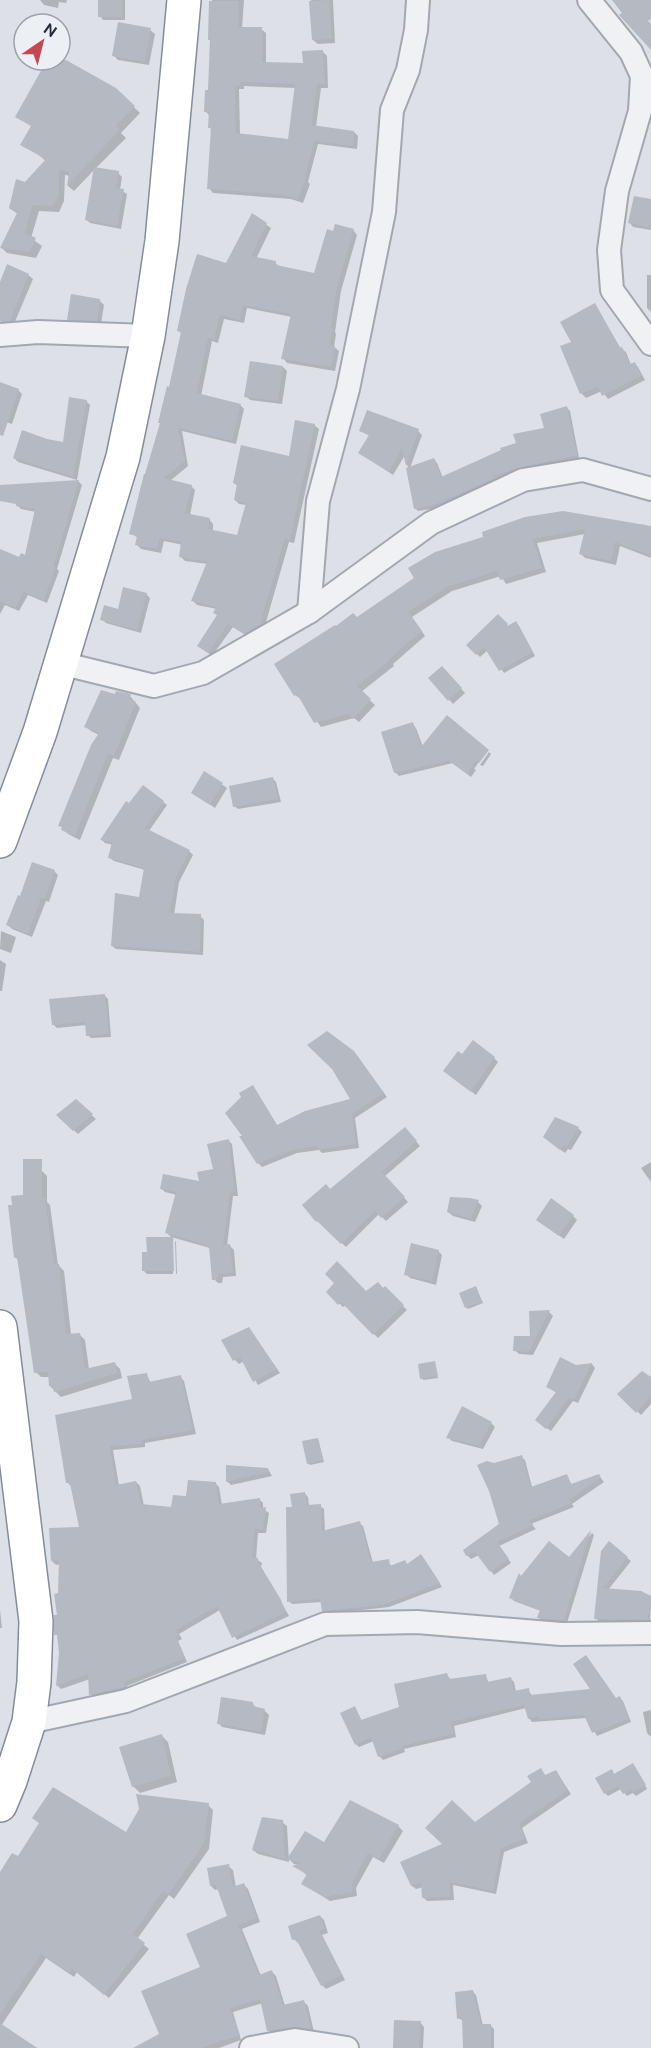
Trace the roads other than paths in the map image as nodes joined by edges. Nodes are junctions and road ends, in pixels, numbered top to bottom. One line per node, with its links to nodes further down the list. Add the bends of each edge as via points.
1 (184, 0): 6 (highway, via 162,241)
2 (418, 0): 9 (street, via 408,70 392,110 384,212 348,389 318,501)
3 (589, 0): 4 (street, via 631,52 642,76)
4 (641, 145): 7 (street, via 616,200 609,250 612,290)
5 (0, 335): 6 (street, via 38,332)
6 (148, 336): 10 (highway, via 123,457)
7 (651, 344)
8 (651, 489): 9 (street, via 583,470 523,480 431,523)
9 (309, 612): 10 (street, via 203,673 154,686)
10 (60, 663): 11 (highway, via 40,732)
11 (0, 841)
12 (0, 1327): 13 (highway)
13 (6, 1420): 15 (highway, via 36,1621)
14 (651, 1633): 15 (street, via 561,1634 417,1622 325,1624 126,1701)
15 (29, 1722): 16 (highway)
16 (0, 1805)
17 (251, 2048): 18 (street, via 295,2040)
18 (347, 2048)

